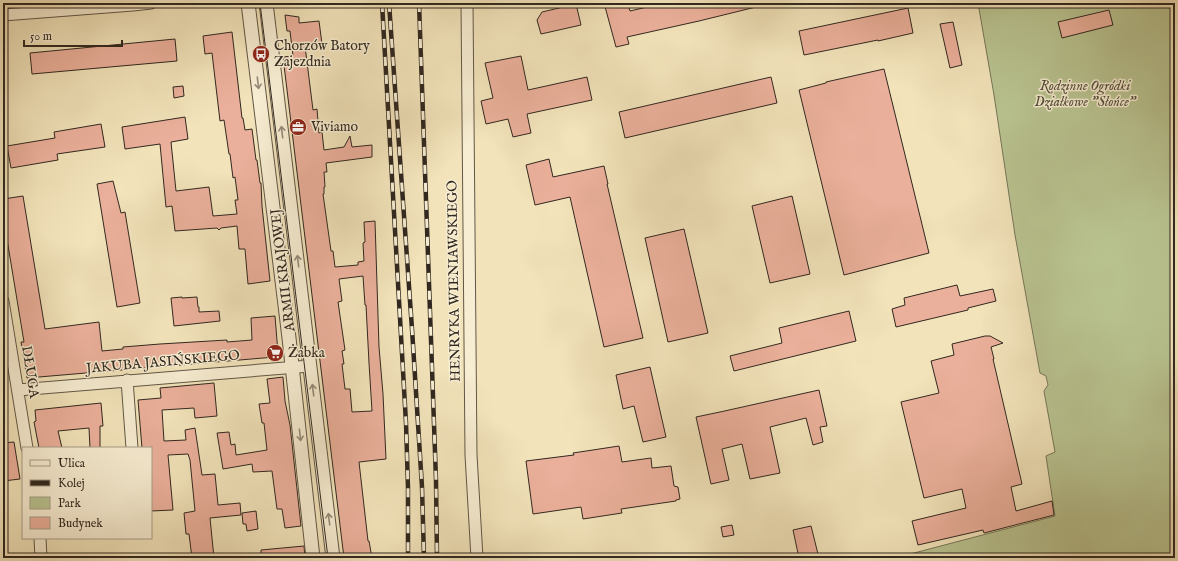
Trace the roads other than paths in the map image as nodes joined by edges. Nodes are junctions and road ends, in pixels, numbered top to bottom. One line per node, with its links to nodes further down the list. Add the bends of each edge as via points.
1 (151, 3): 5 (street)
2 (248, 3): 8 (street, ARMII KRAJOWEJ, one-way to 8)
3 (266, 3): 7 (street, ARMII KRAJOWEJ, one-way to 3)
4 (467, 3): 17 (street, HENRYKA WIENIAWSKIEGO, via 471,455)
5 (3, 15)
6 (3, 301): 10 (street, DŁUGA)
7 (310, 366): 8 (street, JAKUBA JASIŃSKIEGO); 16 (street, ARMII KRAJOWEJ, one-way to 7)
8 (292, 367): 9 (street, JAKUBA JASIŃSKIEGO); 15 (street, ARMII KRAJOWEJ, one-way to 15)
9 (127, 380): 10 (street, JAKUBA JASIŃSKIEGO); 12 (street)
10 (18, 390): 11 (street, DŁUGA)
11 (27, 447)
12 (132, 447)
13 (40, 539): 14 (street)
14 (41, 558)
15 (313, 558)
16 (333, 558)
17 (477, 558)

